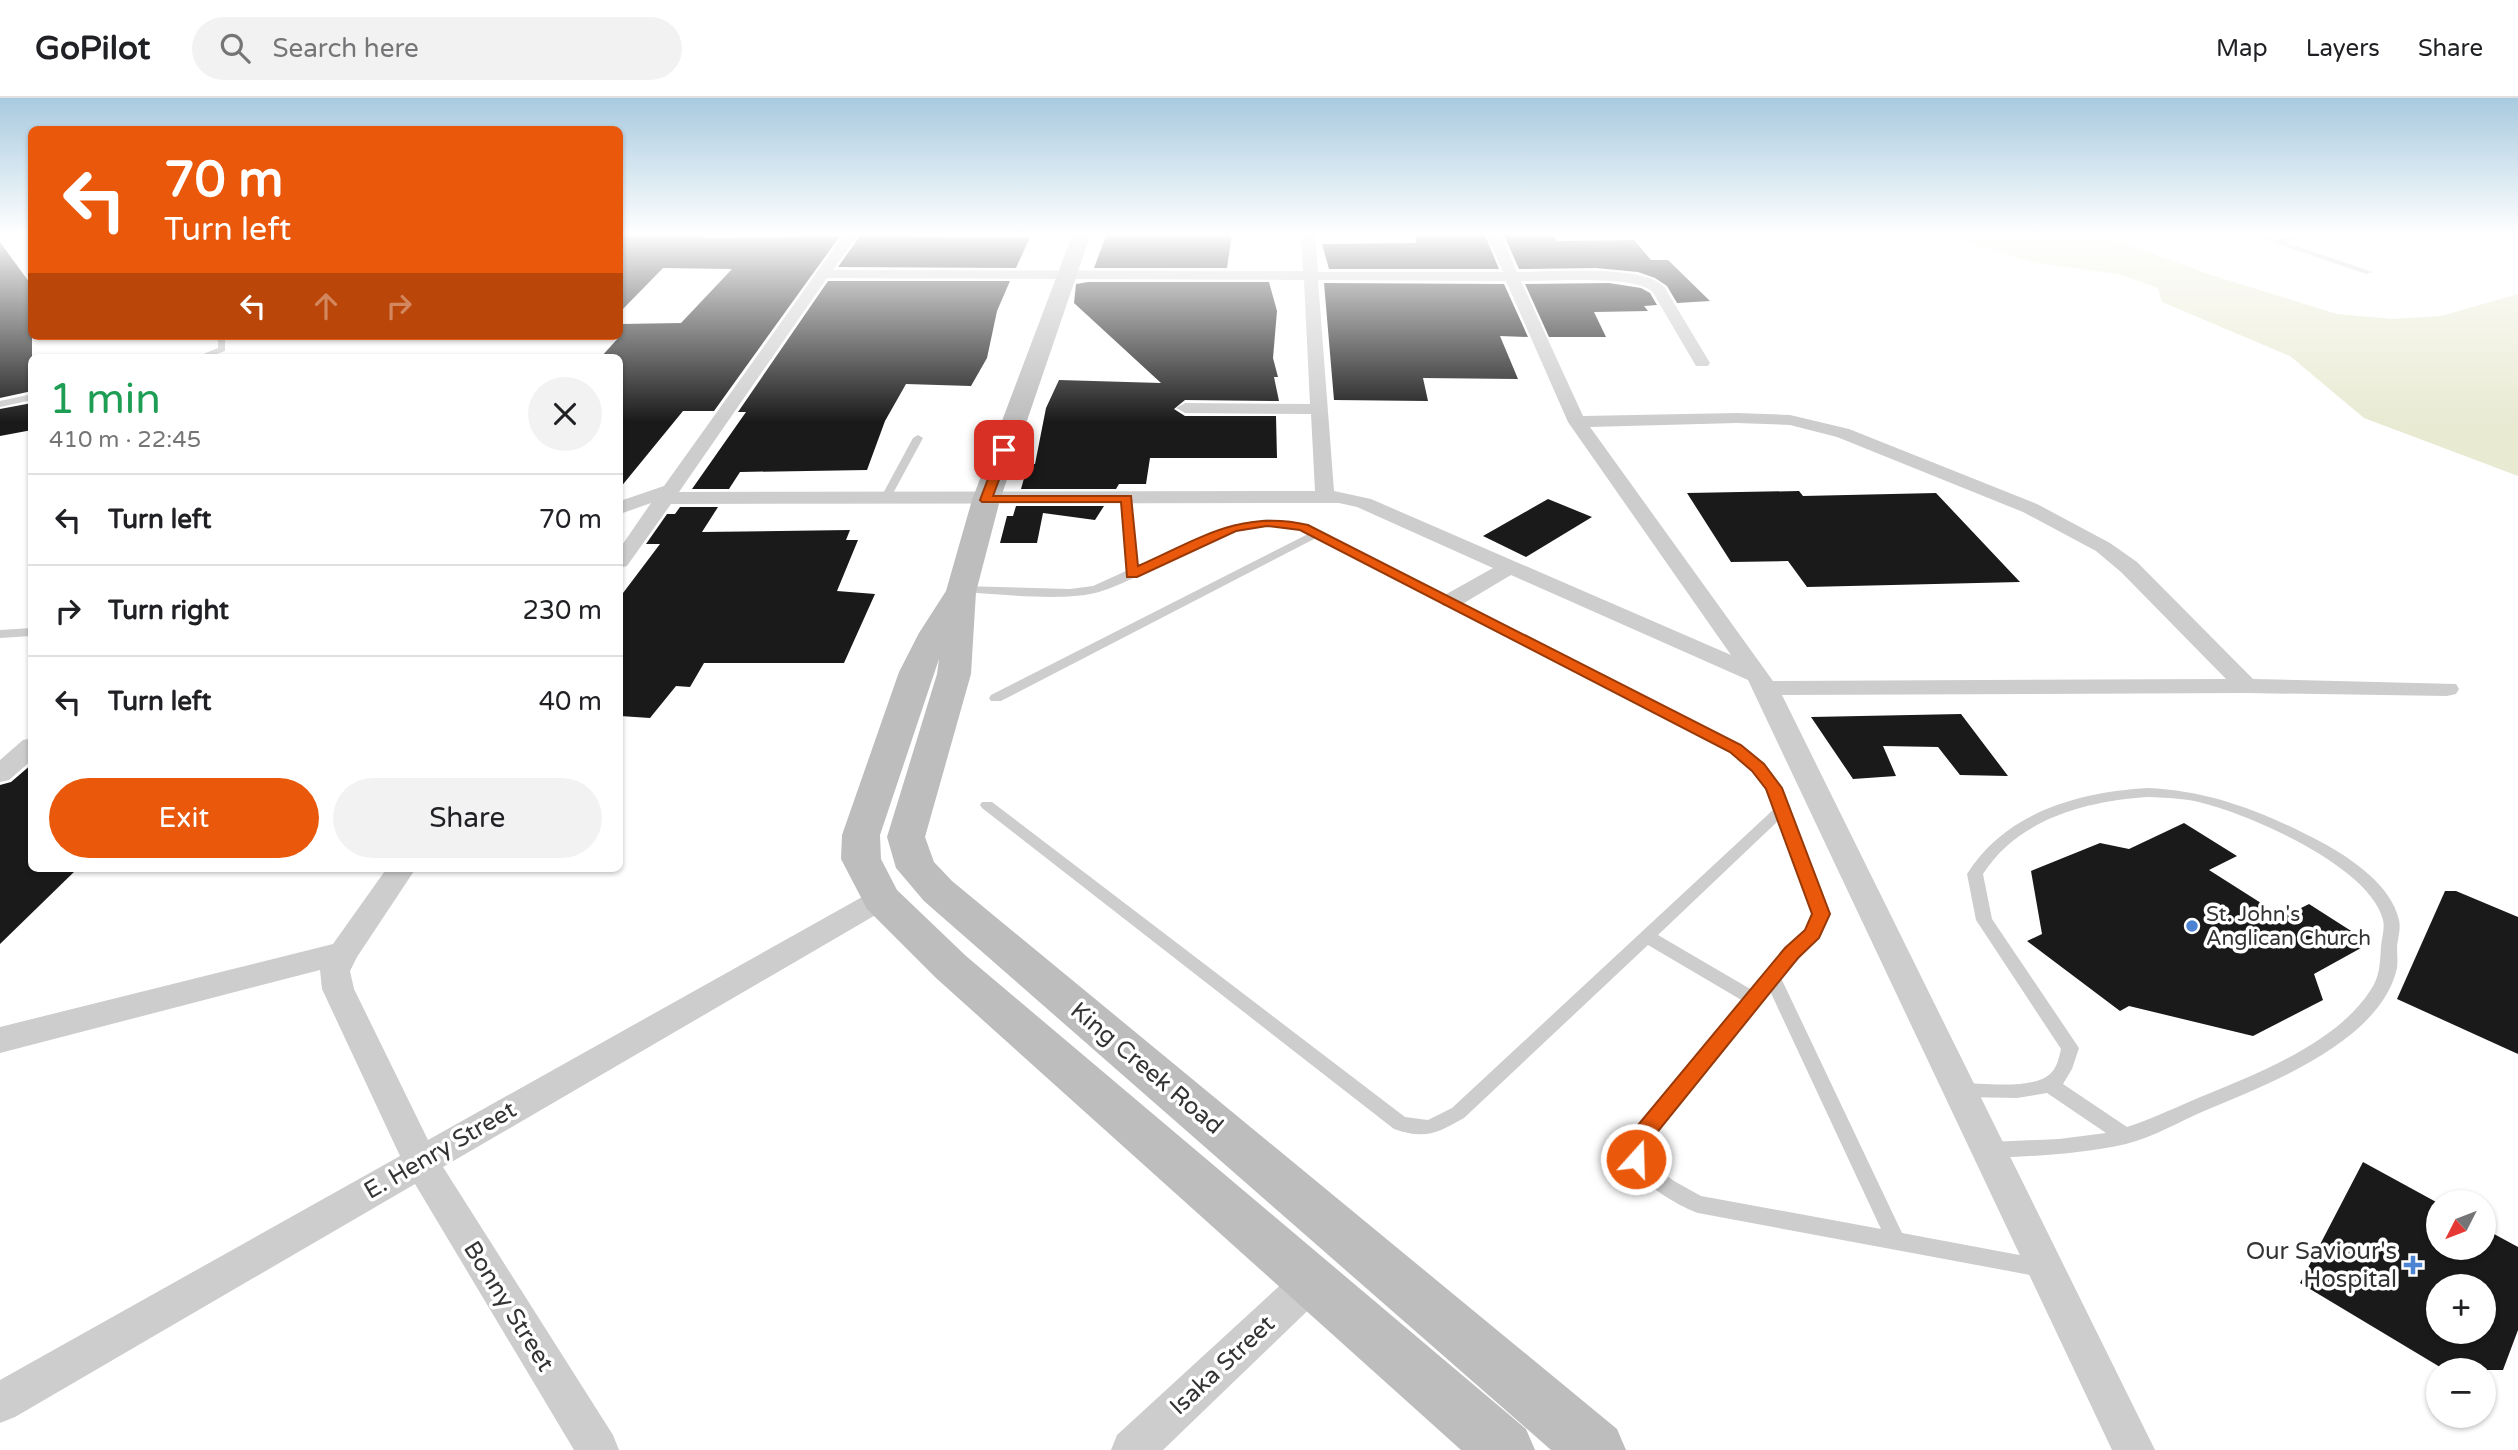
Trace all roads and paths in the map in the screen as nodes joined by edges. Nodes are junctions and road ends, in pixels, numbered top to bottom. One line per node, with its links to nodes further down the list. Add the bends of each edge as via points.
1 (807, 296): 15 (street)
2 (1062, 296): 19 (street, King Creek Road)
3 (1312, 296): 12 (street)
4 (1522, 296): 13 (street)
5 (1663, 296): 8 (street)
6 (222, 340): 7 (lane, via 222,349)
7 (208, 354)
8 (1702, 363)
9 (28, 398): 10 (lane)
10 (0, 404)
11 (1185, 408): 12 (street)
12 (1320, 409): 16 (street)
13 (1577, 422): 29 (street); 30 (street, via 1790,420 1843,433 2030,508 2103,547 2129,567)
14 (918, 438): 18 (lane)
15 (668, 494): 18 (street); 20 (street); 22 (street)
16 (1325, 496): 17 (street); 23 (street, via 1364,503)
17 (1127, 498): 19 (street); 24 (lane)
18 (885, 499): 19 (street)
19 (986, 500): 25 (street, King Creek Road)
20 (623, 507)
21 (1318, 533): 24 (lane, via 1267,522 1233,528); 26 (lane); 32 (lane)
22 (623, 558)
23 (1510, 567): 26 (street); 29 (street)
24 (1132, 574): 25 (lane, via 1096,589 1070,593)
25 (961, 591): 38 (street, King Creek Road, via 916,672 861,835 861,859); 56 (street, King Creek Road, via 954,674 906,837 916,868)
26 (1451, 601): 36 (lane, via 1736,748 1758,767)
27 (28, 632): 28 (lane)
28 (0, 634)
29 (1762, 682): 30 (street); 45 (street)
30 (2245, 686): 31 (street)
31 (2447, 689)
32 (996, 698)
33 (28, 750): 34 (street)
34 (0, 774)
35 (987, 805): 39 (lane, via 1401,1124 1430,1128 1458,1113)
36 (1782, 810): 39 (lane); 41 (lane, via 1821,914 1812,934)
37 (399, 872): 40 (street)
38 (881, 899): 48 (street, E. Henry Street); 51 (street, King Creek Road, via 951,967)
39 (1646, 936): 42 (lane)
40 (343, 953): 43 (street); 48 (street, Bonny Street, via 335,971 338,989)
41 (1772, 977): 42 (lane); 49 (lane)
42 (1754, 999): 49 (lane, via 1636,1143 1636,1159 1654,1179 1698,1204)
43 (0, 1040)
44 (2050, 1085): 45 (lane, via 2016,1091); 46 (lane); 46 (lane, via 2066,1066 2070,1048 1984,920 1975,874 1992,850 2028,823 2101,796 2151,791 2203,799 2313,844 2376,891 2391,919 2388,971 2353,1021 2322,1048 2256,1083)
45 (1960, 1090): 47 (street)
46 (2126, 1136): 47 (lane, via 2059,1148)
47 (1989, 1150): 50 (street)
48 (420, 1161): 52 (street, E. Henry Street); 53 (street, Bonny Street)
49 (1896, 1241): 50 (lane)
50 (2046, 1269): 57 (street)
51 (1313, 1280): 54 (street, Isaka Street); 55 (street, King Creek Road)
52 (0, 1403)
53 (598, 1450)
54 (1132, 1450)
55 (1505, 1450)
56 (1596, 1450)
57 (2134, 1450)

